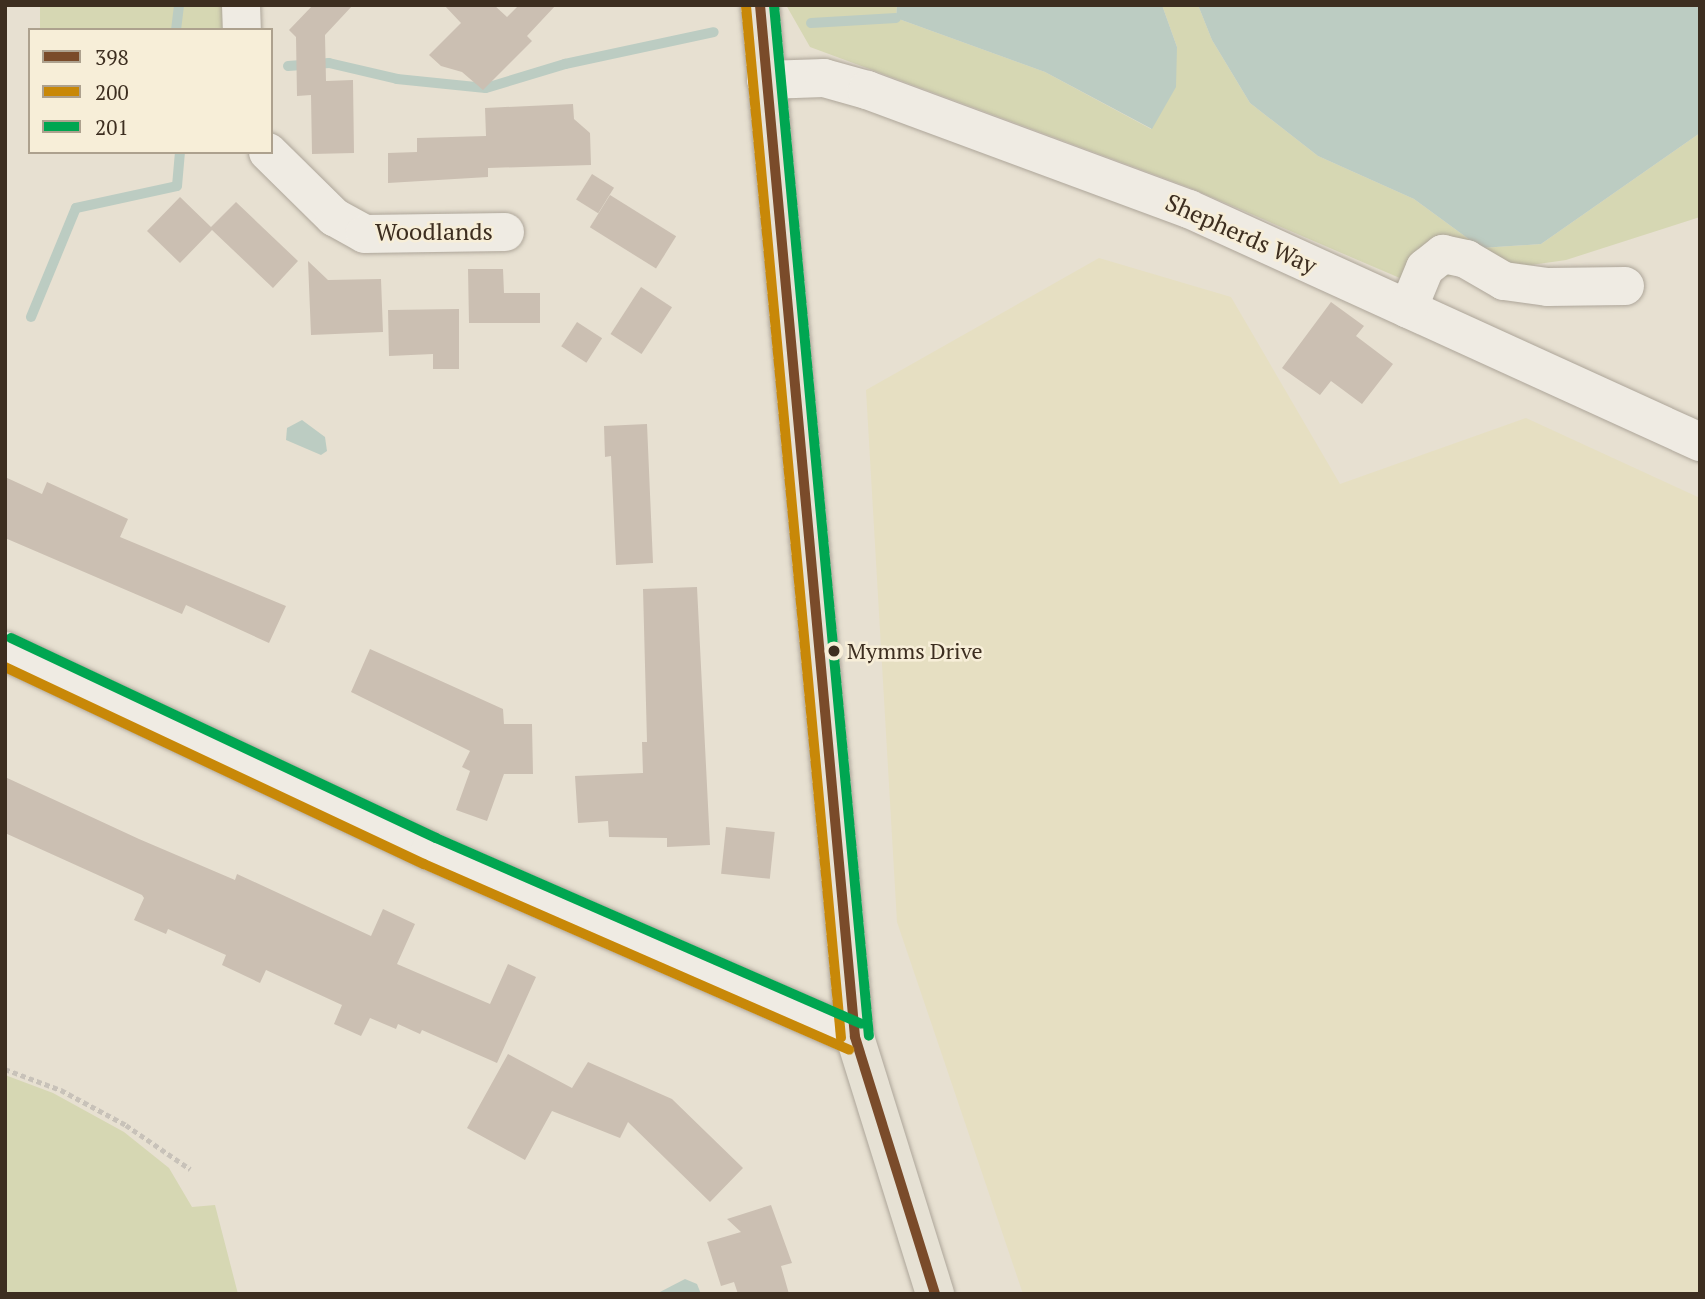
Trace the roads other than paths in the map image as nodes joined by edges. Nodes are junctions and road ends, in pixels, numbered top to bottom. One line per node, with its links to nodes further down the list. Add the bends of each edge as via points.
1 (241, 5): 3 (street)
2 (760, 5): 4 (main road)
3 (242, 28)
4 (766, 80): 8 (street, Shepherds Way, via 824,78 951,118 1189,209); 11 (main road)
5 (270, 154): 6 (street, Woodlands, via 334,218 365,234)
6 (505, 232)
7 (1625, 286): 8 (street, via 1548,287 1504,281 1466,259 1443,254 1425,268)
8 (1408, 309): 9 (street, Shepherds Way)
9 (1700, 442)
10 (5, 651): 11 (street, via 430,851)
11 (855, 1037): 12 (main road)
12 (935, 1294)

